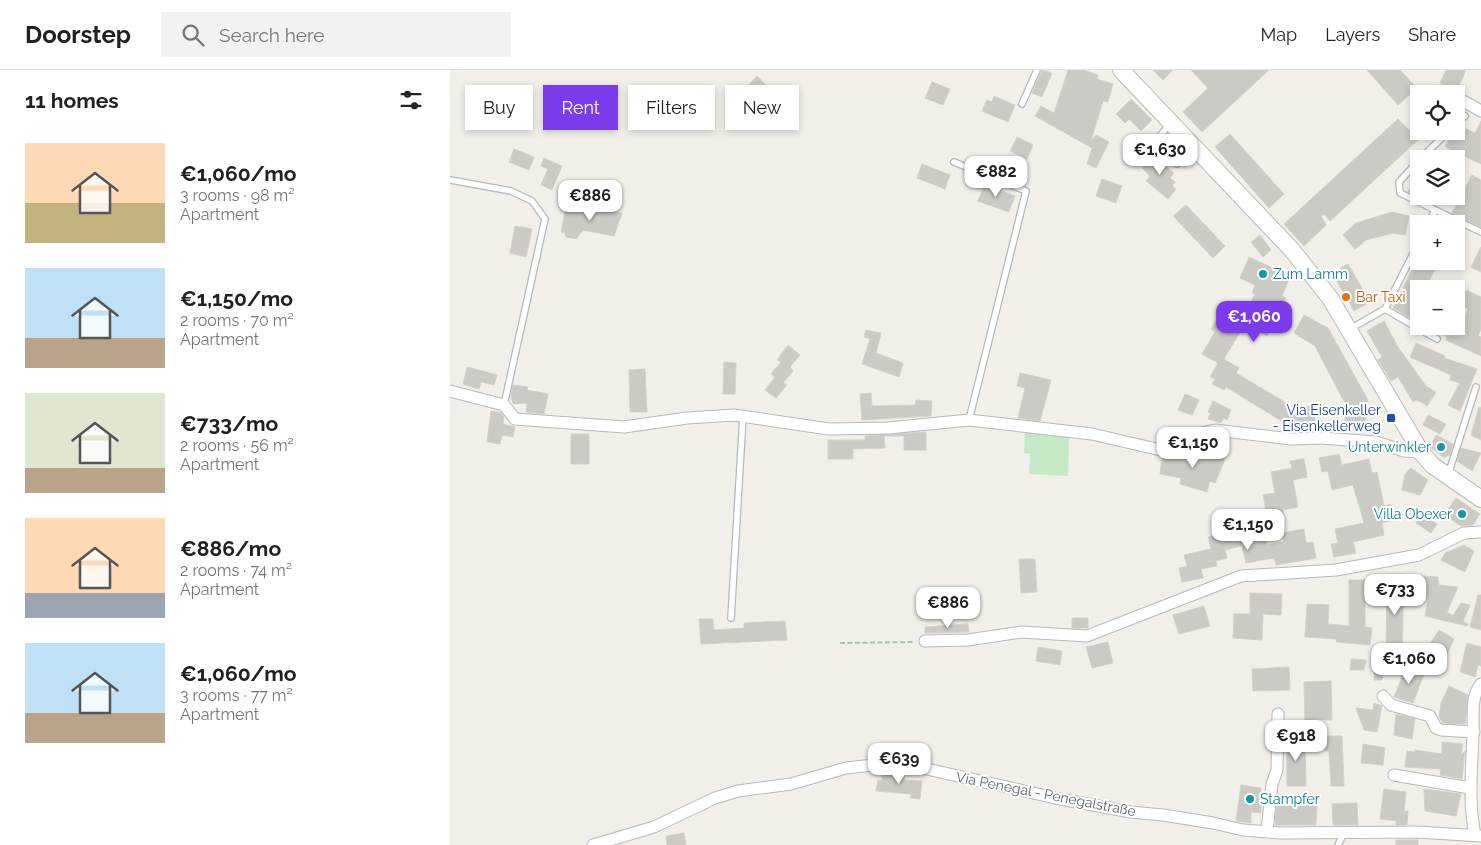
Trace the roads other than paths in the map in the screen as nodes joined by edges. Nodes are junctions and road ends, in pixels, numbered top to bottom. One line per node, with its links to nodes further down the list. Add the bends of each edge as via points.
1 (1037, 70): 4 (lane)
2 (1121, 70): 6 (main road)
3 (1465, 102): 5 (street)
4 (1022, 104)
5 (1481, 112)
6 (1171, 123): 9 (main road); 9 (lane, via 1159,137)
7 (1440, 140): 8 (lane)
8 (1430, 150)
9 (1188, 153): 20 (main road, via 1292,250 1330,298)
10 (954, 162): 26 (lane, via 1026,190)
11 (1410, 170): 13 (lane, via 1399,182 1400,193)
12 (450, 180): 24 (lane, via 511,190 532,201 545,219)
13 (1410, 198)
14 (1425, 205): 15 (lane)
15 (1435, 210): 16 (lane); 17 (lane)
16 (1432, 215)
17 (1481, 232)
18 (1410, 259): 19 (lane)
19 (1385, 308): 20 (lane); 21 (lane)
20 (1349, 330): 27 (main road)
21 (1437, 339)
22 (1476, 386): 28 (lane)
23 (450, 391): 24 (street)
24 (504, 405): 25 (street, via 515,419 624,427 686,418)
25 (743, 416): 26 (street, via 829,429 888,428); 31 (lane)
26 (969, 420): 27 (street, via 1092,434 1164,450 1170,450 1196,434 1215,430 1290,439 1376,442 1404,451)
27 (1421, 452): 28 (main road)
28 (1447, 476): 29 (main road)
29 (1481, 498)
30 (1481, 532): 32 (street, via 1464,533 1419,555 1336,570 1241,576 1087,636 1021,632 968,640)
31 (731, 618)
32 (925, 641)
33 (1481, 684): 36 (street, via 1473,706)
34 (1383, 696): 36 (street, via 1391,705 1430,716 1436,728 1441,730)
35 (1278, 714): 40 (street, via 1277,770 1272,784)
36 (1474, 732): 38 (street)
37 (1394, 775): 38 (street)
38 (1470, 788): 39 (street)
39 (1477, 818): 42 (street)
40 (1267, 831): 41 (street, Via Penegal - Penegalstraße); 43 (street, Via Penegal - Penegalstraße, via 1243,830 1060,799 908,765 874,765 846,768 791,784 738,791 715,798 654,827)
41 (1344, 833): 42 (street, Via Penegal - Penegalstraße); 44 (lane)
42 (1478, 835)
43 (593, 845)
44 (1338, 845)

